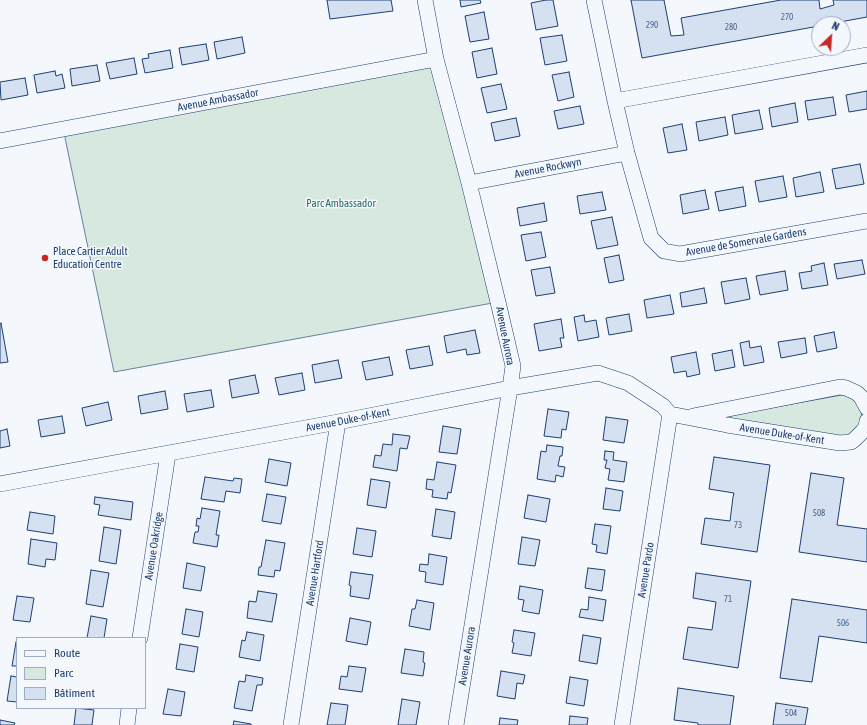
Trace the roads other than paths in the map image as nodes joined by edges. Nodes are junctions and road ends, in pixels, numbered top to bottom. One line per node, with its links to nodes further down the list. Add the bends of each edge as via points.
1 (425, 0): 4 (street, Avenue Aurora)
2 (594, 0): 5 (street, Avenue de Somervale Gardens)
3 (867, 55): 5 (street)
4 (436, 59): 6 (street, Avenue Ambassador); 8 (street, Avenue Aurora)
5 (615, 101): 7 (street, Avenue de Somervale Gardens)
6 (0, 140)
7 (626, 153): 8 (street, Avenue Rockwyn); 9 (street, Avenue de Somervale Gardens, via 651,238 664,251 680,254)
8 (469, 182): 10 (street, Avenue Aurora, via 513,366)
9 (867, 221)
10 (510, 388): 12 (street, Avenue Duke-of-Kent, via 598,373 628,383); 15 (street, Avenue Duke-of-Kent); 22 (street, Avenue Aurora)
11 (867, 408): 13 (street, Avenue Duke-of-Kent, via 857,393 840,387)
12 (670, 414): 13 (street, Avenue Duke-of-Kent); 23 (street, Avenue Pardo)
13 (686, 417): 14 (street, Avenue Duke-of-Kent, via 727,426 840,443 855,439 863,431)
14 (867, 421)
15 (338, 422): 16 (street, Avenue Duke-of-Kent); 21 (street, Avenue Hartford)
16 (168, 454): 17 (street, Avenue Duke-of-Kent); 18 (street, Avenue Oakridge)
17 (0, 484)
18 (140, 637)
19 (129, 709): 20 (street)
20 (127, 725)
21 (291, 725)
22 (456, 725)
23 (622, 725)

